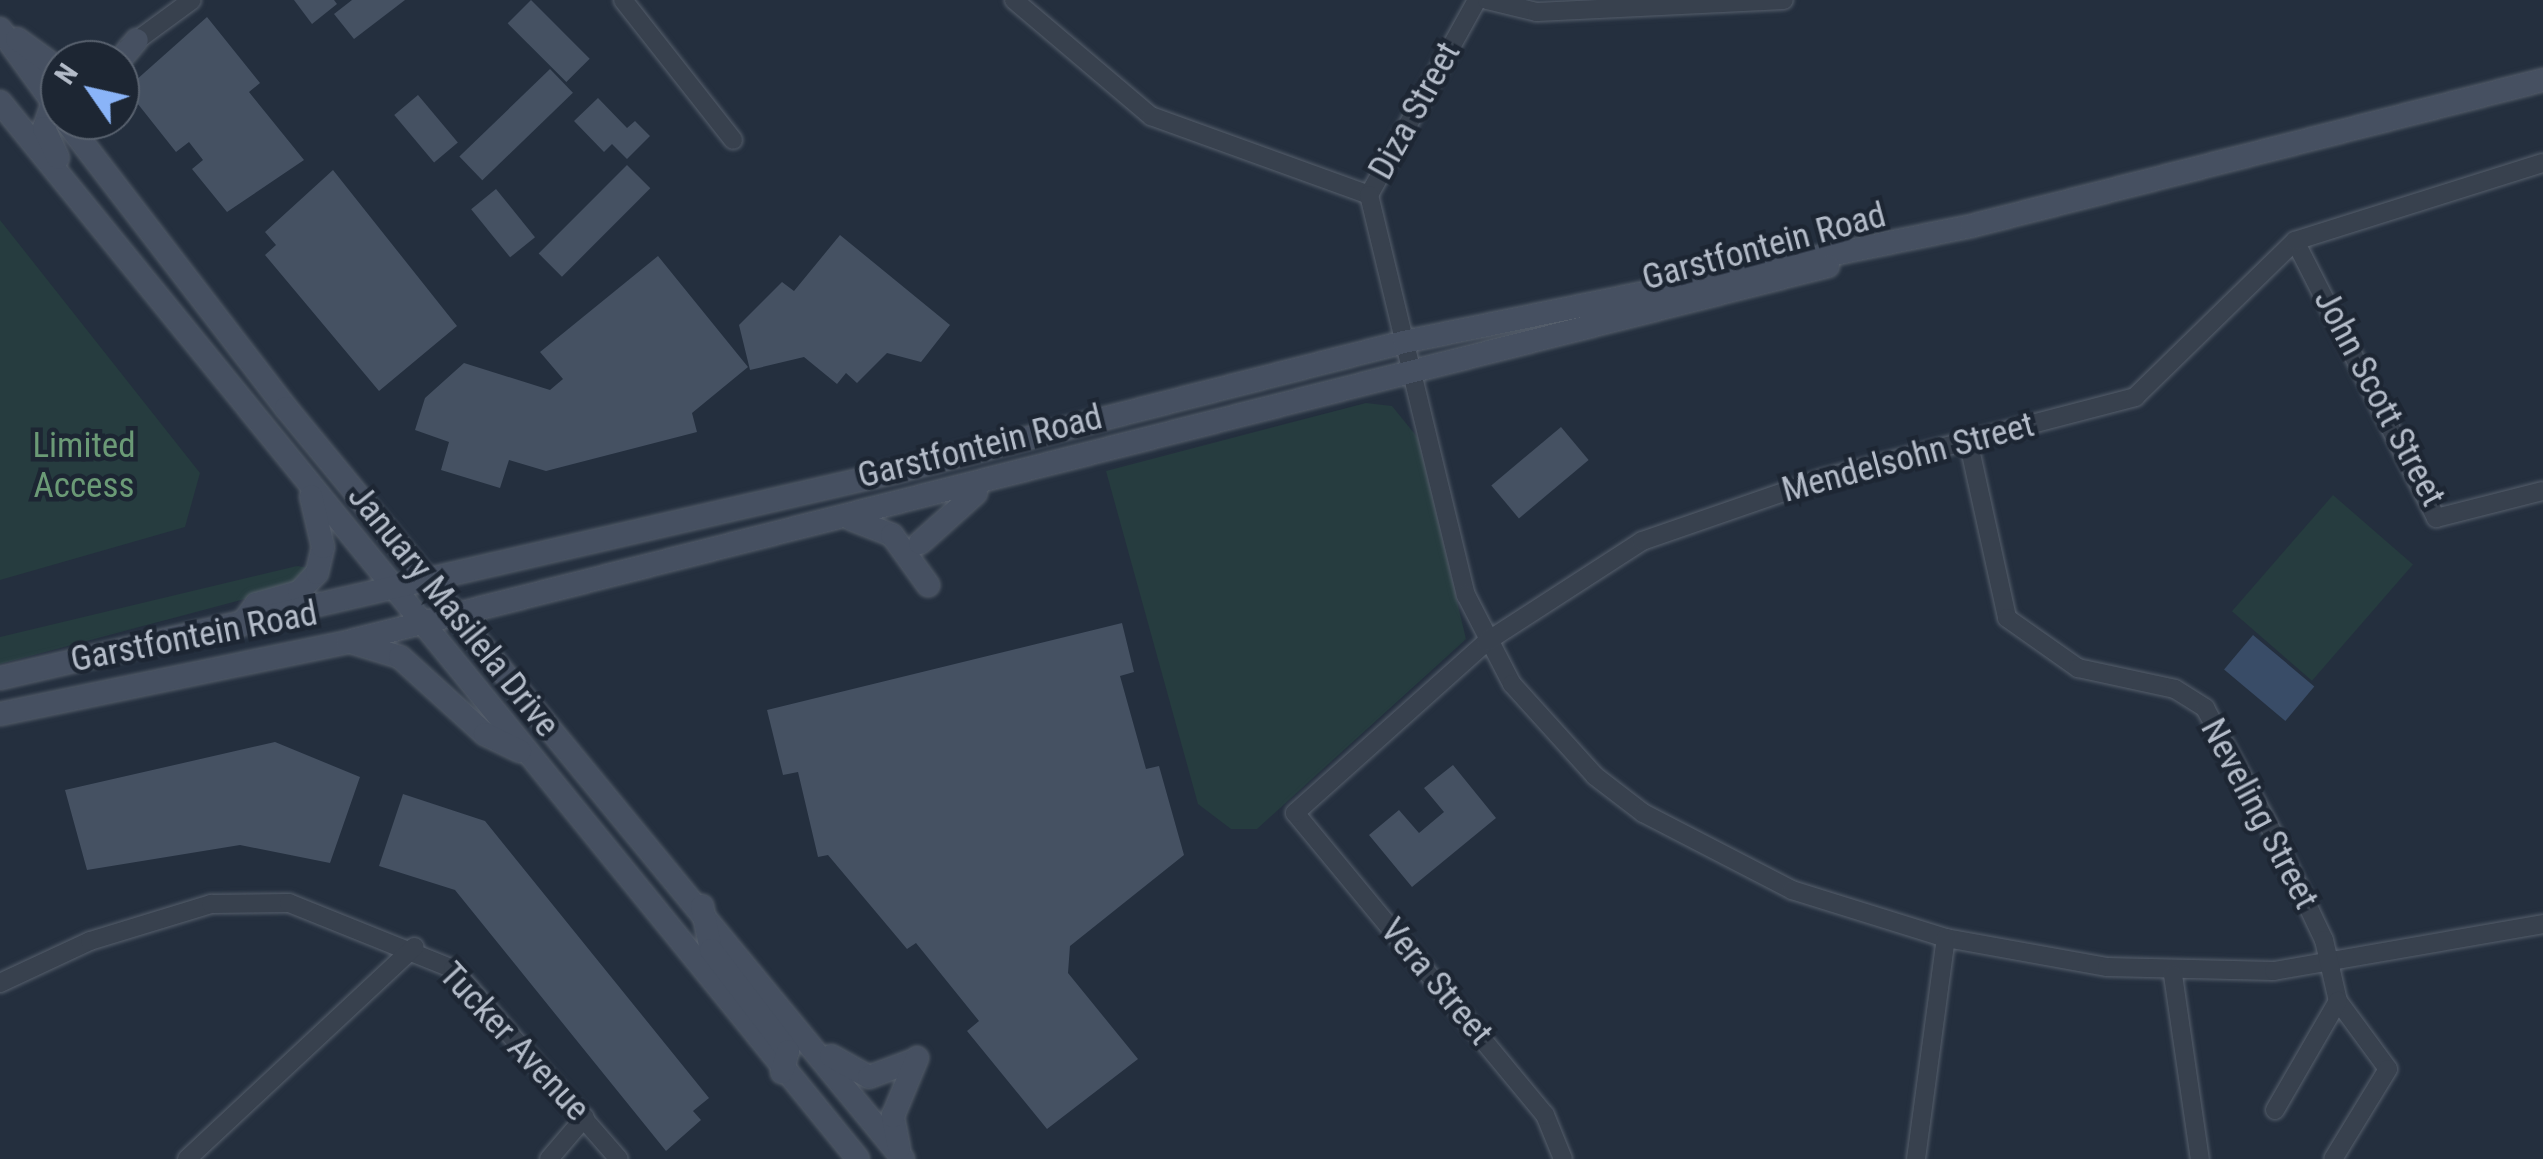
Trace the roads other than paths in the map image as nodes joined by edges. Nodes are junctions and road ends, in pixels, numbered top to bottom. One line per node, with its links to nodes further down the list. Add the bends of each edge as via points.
1 (192, 0): 8 (street)
2 (622, 0): 16 (street)
3 (1014, 0): 19 (street, via 1150,116)
4 (1477, 0): 19 (street, Diza Street)
5 (1486, 0): 6 (street, via 1537,12)
6 (1784, 0)
7 (1, 29): 9 (main road); 11 (main road, January Masilela Drive)
8 (137, 40)
9 (40, 56)
10 (2543, 80): 20 (main road, Garstfontein Road)
11 (40, 81)
12 (0, 102): 21 (main road, January Masilela Drive)
13 (48, 140): 21 (main road)
14 (80, 140): 17 (main road, January Masilela Drive)
15 (82, 140): 17 (main road)
16 (733, 140)
17 (82, 144): 31 (main road, January Masilela Drive)
18 (2543, 163): 22 (street, Mendelsohn Street)
19 (1369, 195): 23 (street, Diza Street)
20 (1971, 226): 23 (main road, Garstfontein Road); 24 (main road, Garstfontein Road)
21 (108, 237): 27 (main road, January Masilela Drive)
22 (2296, 241): 25 (street, Mendelsohn Street, via 2256,270 2149,390); 28 (street, John Scott Street, via 2436,518)
23 (1404, 342): 24 (street, Diza Street); 31 (main road, Garstfontein Road, via 902,470)
24 (1412, 374): 26 (main road, Garstfontein Road); 38 (street, Diza Street)
25 (1968, 440): 38 (street, Mendelsohn Street, via 1660,533); 47 (street, Neveling Street, via 2007,618 2078,668 2176,689 2205,708)
26 (996, 480): 29 (main road, Garstfontein Road); 30 (main road)
27 (310, 490): 33 (main road, January Masilela Drive); 36 (main road, via 322,547 317,573 299,592 256,604)
28 (2543, 491)
29 (837, 518): 32 (main road, via 892,535); 34 (main road, Garstfontein Road)
30 (920, 544)
31 (427, 576): 33 (main road, Garstfontein Road); 34 (main road, January Masilela Drive)
32 (928, 585)
33 (390, 586): 35 (main road, January Masilela Drive); 36 (main road, Garstfontein Road)
34 (456, 611): 35 (main road, Garstfontein Road); 43 (main road, January Masilela Drive)
35 (420, 622): 37 (main road, Garstfontein Road); 41 (main road, January Masilela Drive)
36 (241, 625): 39 (main road, Garstfontein Road)
37 (347, 642): 40 (main road, Garstfontein Road); 41 (main road, via 400,657 485,734)
38 (1486, 642): 42 (street, Mendelsohn Street); 45 (street, via 1564,744 1644,812 1788,888)
39 (0, 678)
40 (0, 714)
41 (524, 752): 52 (main road, January Masilela Drive)
42 (1295, 813): 62 (street, Vera Street, via 1545,1115)
43 (702, 906): 51 (main road, January Masilela Drive); 52 (main road, via 711,950 788,1052)
44 (2543, 924): 47 (street)
45 (1946, 938): 48 (street); 63 (street)
46 (414, 947): 49 (street, Tucker Avenue, via 290,903 243,898 90,941); 55 (street, Tucker Avenue, via 461,976); 56 (street)
47 (2329, 962): 48 (street); 50 (street, Neveling Street)
48 (2173, 974): 64 (street)
49 (0, 983)
50 (2338, 1001): 54 (street); 65 (street, via 2388,1069)
51 (789, 1016): 53 (main road, January Masilela Drive); 61 (main road, via 856,1074 878,1076 914,1060 893,1116)
52 (782, 1072): 59 (main road, January Masilela Drive)
53 (861, 1106): 60 (main road); 61 (main road, January Masilela Drive)
54 (2275, 1110)
55 (584, 1117): 57 (street); 58 (street, Tucker Avenue)
56 (188, 1159)
57 (549, 1159)
58 (619, 1159)
59 (858, 1159)
60 (870, 1159)
61 (904, 1159)
62 (1563, 1159)
63 (1916, 1159)
64 (2200, 1159)
65 (2333, 1159)

